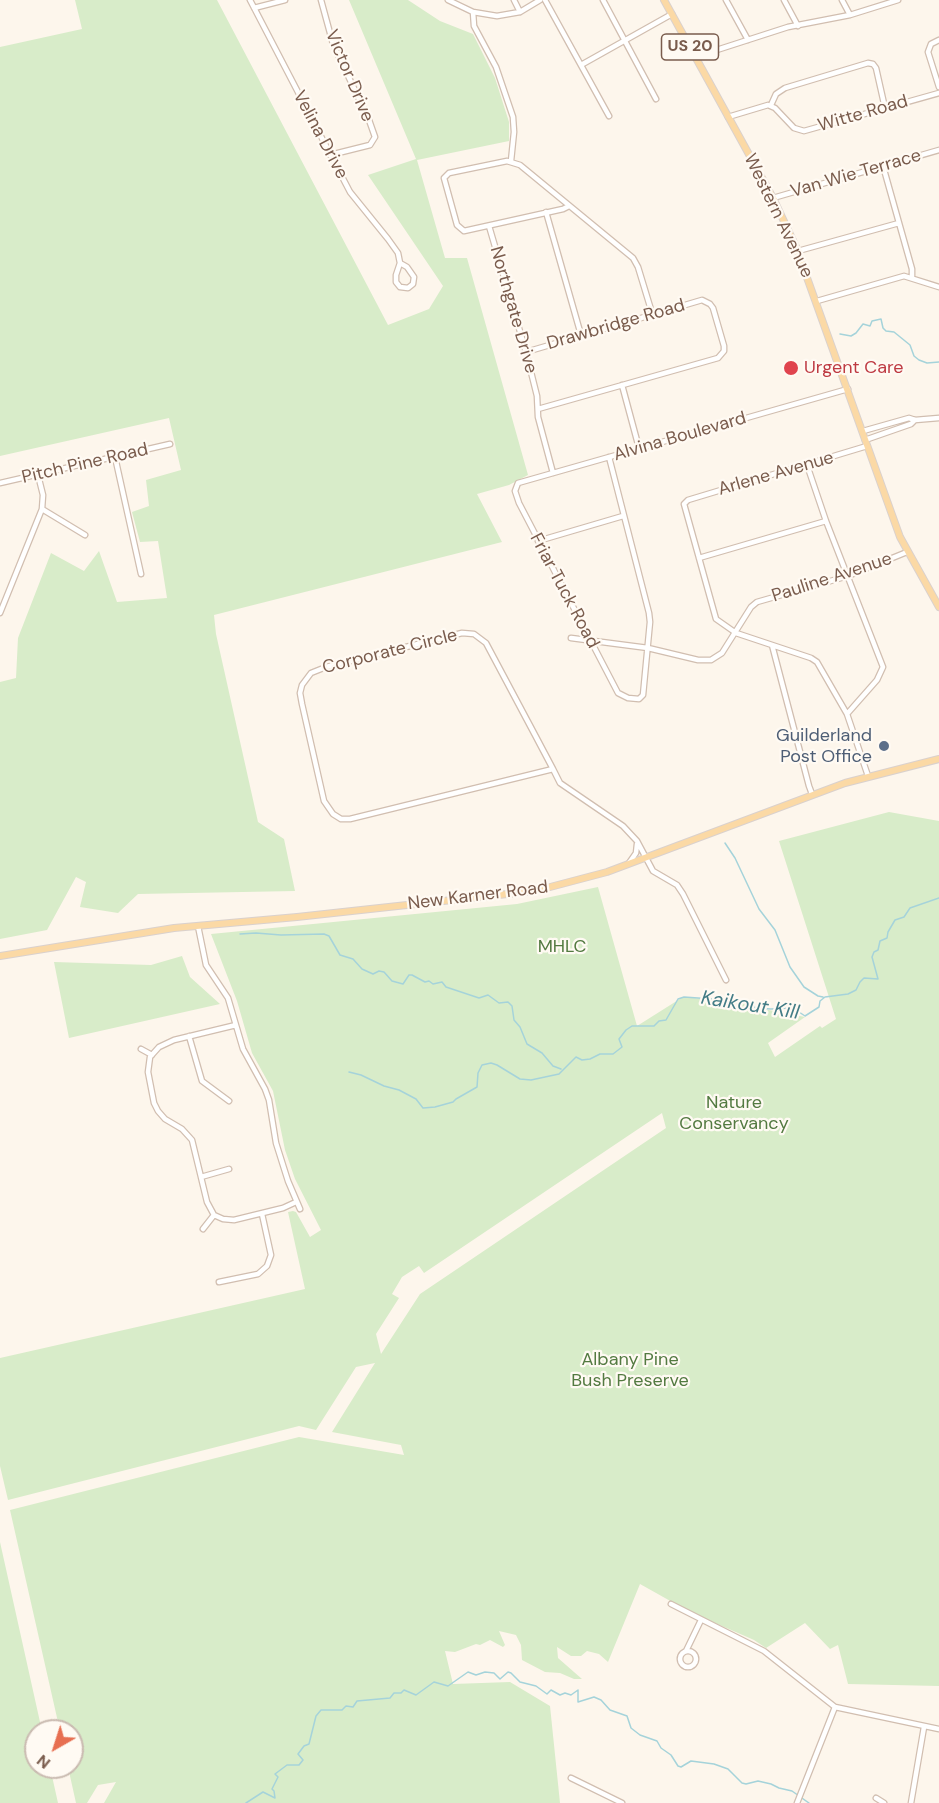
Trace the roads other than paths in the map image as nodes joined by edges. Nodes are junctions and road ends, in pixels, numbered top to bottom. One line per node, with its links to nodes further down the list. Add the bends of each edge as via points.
1 (250, 0): 14 (street, Velina Drive)
2 (285, 0): 14 (street)
3 (321, 0): 33 (street, Victor Drive, via 333,44 375,137 370,145)
4 (448, 0): 15 (street)
5 (514, 0): 16 (street)
6 (540, 0): 16 (street)
7 (545, 0): 24 (street)
8 (603, 0): 20 (street)
9 (664, 0): 17 (main road, Western Avenue / US 20)
10 (726, 0): 21 (street)
11 (784, 0): 19 (street)
12 (842, 0): 18 (street)
13 (898, 0): 18 (street)
14 (254, 8): 33 (street, Velina Drive)
15 (472, 12): 16 (street, via 497,16); 34 (street, via 474,26 496,67 513,117)
16 (520, 12)
17 (672, 14): 20 (street); 23 (main road, Western Avenue / US 20)
18 (850, 15): 19 (street)
19 (798, 26): 21 (street)
20 (625, 40): 24 (street); 27 (street)
21 (748, 40): 23 (street)
22 (939, 40): 25 (street, via 931,44 928,52)
23 (695, 57): 31 (main road, Western Avenue / US 20)
24 (581, 65): 30 (street)
25 (939, 87)
26 (939, 93): 29 (street, Witte Road)
27 (656, 99)
28 (771, 105): 29 (street, Witte Road, via 800,131); 29 (street, via 776,94 785,88 868,63 876,68); 31 (street)
29 (885, 108)
30 (609, 116)
31 (728, 117): 36 (main road, Western Avenue / US 20)
32 (939, 150): 35 (street, Van Wie Terrace)
33 (330, 154): 42 (street, Velina Drive, via 350,192 398,253)
34 (511, 161): 37 (street); 40 (street, Northgate Drive, via 449,173 444,178 458,228 467,231)
35 (883, 166): 36 (street, Van Wie Terrace); 39 (street)
36 (773, 198): 41 (main road, Western Avenue / US 20)
37 (568, 206): 38 (street); 46 (street, via 633,258)
38 (546, 212): 40 (street); 47 (street)
39 (899, 223): 41 (street); 43 (street)
40 (489, 226): 48 (street, Northgate Drive)
41 (798, 251): 45 (main road, Western Avenue / US 20)
42 (400, 263): 42 (street, Velina Drive, via 396,282 408,288 414,278)
43 (912, 278): 44 (street); 45 (street, via 904,276)
44 (939, 287)
45 (817, 301): 50 (main road, Western Avenue / US 20)
46 (652, 314): 47 (street, Drawbridge Road); 49 (street, Drawbridge Road, via 707,301 713,308 723,354)
47 (580, 335): 48 (street, Drawbridge Road)
48 (526, 352): 51 (street, Northgate Drive)
49 (622, 385): 51 (street); 57 (street)
50 (848, 388): 54 (main road, Western Avenue / US 20); 57 (street, Alvina Boulevard)
51 (538, 409): 61 (street, Northgate Drive)
52 (939, 418): 53 (street)
53 (915, 420): 54 (street, via 909,418); 55 (street, Arlene Avenue)
54 (862, 431): 55 (main road, Western Avenue / US 20)
55 (866, 443): 60 (street, Arlene Avenue); 70 (main road, Western Avenue / US 20)
56 (170, 444): 58 (street, Pitch Pine Road)
57 (639, 448): 59 (street, Alvina Boulevard)
58 (115, 457): 62 (street, Pitch Pine Road); 72 (street)
59 (609, 457): 61 (street, Alvina Boulevard); 66 (street)
60 (807, 465): 67 (street); 71 (street, Arlene Avenue, via 685,502)
61 (553, 473): 64 (street, Alvina Boulevard, via 523,481)
62 (38, 475): 63 (street, Pitch Pine Road); 65 (street)
63 (0, 483)
64 (516, 487): 69 (street, Friar Tuck Road, via 519,503)
65 (42, 509): 68 (street); 74 (street)
66 (623, 516): 69 (street); 81 (street, via 650,613)
67 (826, 521): 71 (street); 73 (street)
68 (85, 535)
69 (538, 542): 79 (street, Friar Tuck Road)
70 (907, 552): 73 (street, Pauline Avenue); 75 (main road, Western Avenue / US 20)
71 (699, 558): 77 (street, via 716,619)
72 (141, 574)
73 (848, 576): 77 (street, Pauline Avenue, via 757,602); 82 (street, via 883,670)
74 (2, 603): 76 (street)
75 (938, 605)
76 (0, 612)
77 (736, 633): 80 (street); 81 (street, Pauline Avenue, via 722,653 711,660)
78 (571, 638): 79 (street, Pauline Avenue)
79 (590, 640): 81 (street, Pauline Avenue); 81 (street, Friar Tuck Road, via 618,693 628,698 641,697)
80 (772, 645): 82 (street, via 814,659); 86 (street)
81 (648, 648)
82 (847, 714): 85 (street)
83 (939, 759): 85 (main road, New Karner Road)
84 (553, 769): 84 (street, Corporate Circle, via 486,643 474,634 462,633 326,667 311,673 302,685 302,704 324,801 341,819); 87 (street, Corporate Circle, via 564,788 617,821)
85 (868, 776): 86 (main road, New Karner Road)
86 (812, 794): 88 (main road, New Karner Road)
87 (637, 841): 88 (street, Corporate Circle); 89 (street, via 636,853)
88 (646, 857): 89 (main road, New Karner Road); 92 (street, Corporate Circle, via 653,870 677,885 683,894)
89 (628, 864): 90 (main road, New Karner Road, via 522,893)
90 (198, 926): 91 (main road, New Karner Road); 93 (street, via 203,958 228,999)
91 (0, 956)
92 (726, 980)
93 (236, 1025): 94 (street); 100 (street, via 243,1048 265,1089 276,1143)
94 (189, 1036): 96 (street, via 164,1043); 97 (street, via 202,1081)
95 (141, 1049): 96 (street)
96 (152, 1055): 99 (street, via 148,1072 154,1103 165,1119 192,1140)
97 (230, 1101)
98 (229, 1169): 99 (street)
99 (201, 1177): 103 (street)
100 (296, 1202): 101 (street); 102 (street)
101 (300, 1209)
102 (262, 1214): 103 (street, via 234,1220); 105 (street, via 271,1255 267,1266 258,1274)
103 (214, 1215): 104 (street)
104 (203, 1229)
105 (219, 1282)
106 (671, 1604): 107 (street)
107 (701, 1620): 108 (street); 109 (street, via 764,1651)
108 (686, 1651)
109 (836, 1707): 110 (street); 115 (street)
110 (924, 1727): 111 (street); 117 (street)
111 (939, 1730)
112 (571, 1778): 114 (street)
113 (876, 1798): 116 (street)
114 (622, 1803)
115 (797, 1803)
116 (885, 1803)
117 (911, 1803)

